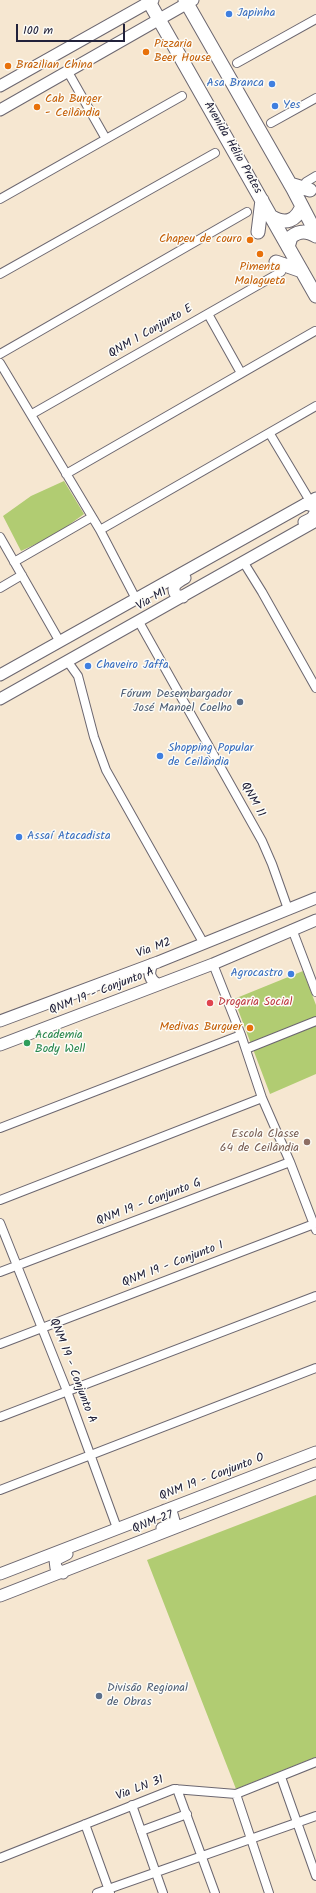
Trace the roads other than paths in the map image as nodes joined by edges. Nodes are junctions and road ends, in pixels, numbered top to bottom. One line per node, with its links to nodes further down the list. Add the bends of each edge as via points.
1 (150, 1): 4 (main road, Avenida Hélio Prates); 7 (main road)
2 (188, 1): 4 (main road); 15 (main road)
3 (316, 19): 5 (street)
4 (160, 20): 6 (main road); 18 (main road, Avenida Hélio Prates)
5 (237, 63)
6 (68, 72): 10 (main road); 12 (street)
7 (0, 86)
8 (182, 96): 12 (street)
9 (316, 98): 11 (street)
10 (0, 110)
11 (271, 123)
12 (106, 139): 17 (street)
13 (215, 153): 27 (street)
14 (316, 176): 16 (street)
15 (290, 184): 16 (main road); 19 (main road)
16 (308, 186)
17 (0, 199)
18 (262, 200): 21 (main road, Avenida Hélio Prates); 22 (main road)
19 (302, 206): 21 (main road, via 299,214 291,220 279,221); 23 (main road)
20 (248, 212): 31 (street)
21 (272, 217): 24 (main road, Avenida Hélio Prates)
22 (258, 232)
23 (316, 235): 24 (main road, via 302,231 291,237)
24 (288, 247): 26 (main road, Avenida Hélio Prates)
25 (278, 267): 26 (main road); 29 (street, QNM 1 Conjunto E)
26 (302, 271): 28 (main road, Avenida Hélio Prates)
27 (0, 274)
28 (316, 296)
29 (208, 314): 33 (street); 35 (street, QNM 1 Conjunto E)
30 (315, 331): 33 (street)
31 (0, 354)
32 (0, 363): 35 (street)
33 (241, 373): 37 (street)
34 (316, 406): 36 (street)
35 (32, 414): 37 (street)
36 (270, 434): 38 (street); 41 (street)
37 (66, 474): 39 (street)
38 (310, 501): 43 (main road, via 316,511 314,516 286,532); 44 (main road, Via M1)
39 (92, 517): 41 (street); 45 (street)
40 (316, 522): 43 (main road, Via M1)
41 (100, 530): 50 (street)
42 (0, 537): 45 (street)
43 (270, 548): 46 (main road, Via M1)
44 (216, 555): 49 (main road, via 174,585 176,595); 50 (main road, Via M1)
45 (14, 562): 47 (street)
46 (244, 563): 49 (main road, Via M1); 55 (street)
47 (22, 576): 48 (street); 52 (street)
48 (0, 588)
49 (183, 597): 51 (main road, Via M1)
50 (136, 599): 52 (main road, Via M1)
51 (139, 622): 53 (main road, Via M1); 58 (street, QNM 11, via 262,841)
52 (60, 642): 54 (main road, Via M1)
53 (68, 662): 56 (main road, Via M1); 61 (street, via 80,682 94,737 106,770)
54 (0, 676)
55 (316, 688)
56 (2, 695)
57 (316, 898): 58 (main road, Via M2)
58 (288, 909): 61 (main road, Via M2)
59 (316, 920): 60 (main road)
60 (292, 929): 63 (main road); 67 (street)
61 (204, 944): 62 (main road, Via M2)
62 (152, 964): 64 (main road, Via M2); 65 (main road, via 149,974 152,981)
63 (213, 964): 65 (main road, QNM 19 - Conjunto A); 70 (street)
64 (131, 972): 66 (main road, via 138,977 140,984); 68 (main road, Via M2)
65 (157, 984): 66 (main road, QNM 19 - Conjunto A)
66 (137, 992): 71 (main road, QNM 19 - Conjunto A)
67 (316, 992)
68 (0, 1021)
69 (316, 1021): 72 (street)
70 (241, 1035): 72 (street); 74 (street)
71 (0, 1045)
72 (246, 1049): 73 (street)
73 (262, 1098): 75 (street); 76 (street)
74 (0, 1128)
75 (290, 1162): 78 (street); 79 (street, QNM 19 - Conjunto G)
76 (0, 1200)
77 (0, 1223): 79 (street, QNM 19 - Conjunto A)
78 (315, 1227): 82 (street, QNM 19 - Conjunto I)
79 (17, 1266): 80 (street, QNM 19 - Conjunto G); 82 (street, QNM 19 - Conjunto A)
80 (0, 1272)
81 (316, 1296): 85 (street)
82 (42, 1328): 83 (street, QNM 19 - Conjunto I); 85 (street, QNM 19 - Conjunto A)
83 (0, 1344)
84 (316, 1368): 88 (street)
85 (67, 1391): 86 (street); 88 (street, QNM 19 - Conjunto A)
86 (0, 1417)
87 (316, 1452): 91 (main road, QNM 19 - Conjunto O)
88 (89, 1456): 90 (street); 92 (street, QNM 19 - Conjunto A)
89 (316, 1473): 93 (main road, QNM 27)
90 (0, 1490)
91 (165, 1510): 92 (main road, QNM 19 - Conjunto O); 93 (main road, via 174,1517 172,1524 132,1539)
92 (115, 1529): 94 (main road, via 91,1545 56,1558 56,1566); 95 (main road)
93 (114, 1552): 94 (main road, QNM 27)
94 (63, 1573): 96 (main road, QNM 27)
95 (0, 1574)
96 (0, 1596)
97 (316, 1762): 98 (street, Via LN 31)
98 (281, 1777): 100 (street, Via LN 31); 104 (street)
99 (177, 1789): 100 (street, Via LN 31); 101 (street, Via LN 31); 102 (street)
100 (236, 1794): 107 (street)
101 (132, 1805): 105 (street, Via LN 31); 106 (street)
102 (187, 1814): 106 (street); 108 (street)
103 (316, 1816): 104 (street)
104 (296, 1823): 107 (street); 111 (street)
105 (85, 1824): 109 (street, Via LN 31); 112 (street)
106 (141, 1831): 110 (street)
107 (251, 1839): 108 (street); 116 (street)
108 (202, 1856): 110 (street); 115 (street)
109 (0, 1858)
110 (156, 1872): 112 (street); 114 (street)
111 (316, 1876)
112 (109, 1891): 113 (street)
113 (97, 1893)
114 (163, 1893)
115 (215, 1893)
116 (269, 1893)

